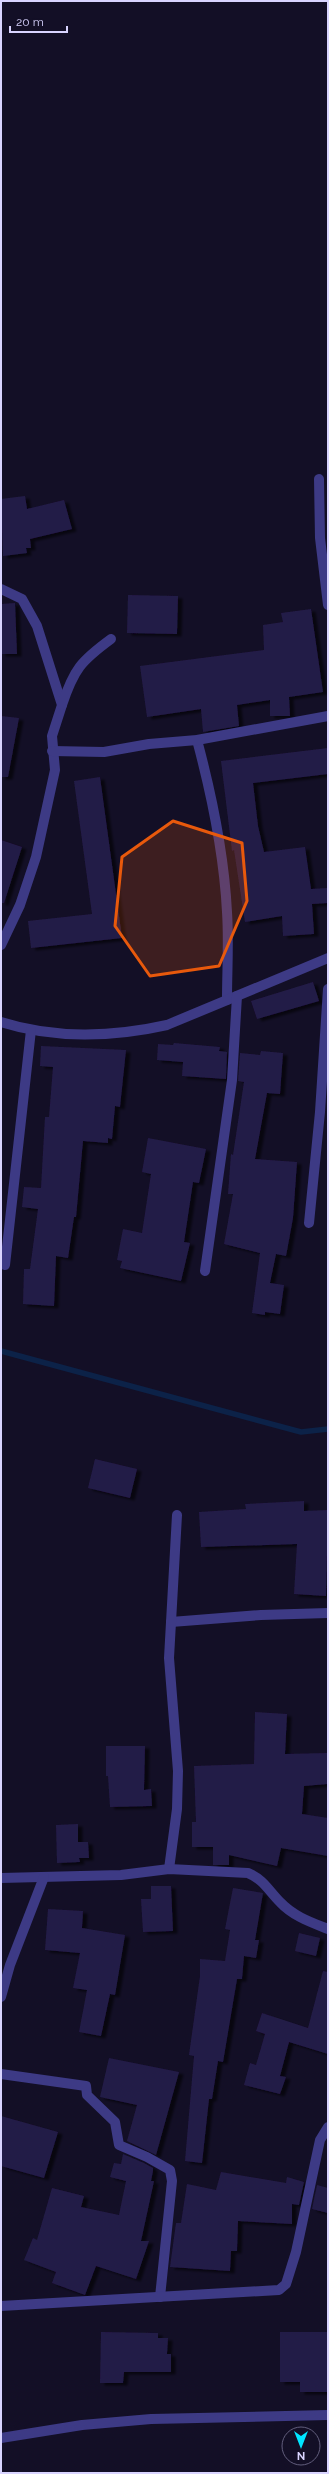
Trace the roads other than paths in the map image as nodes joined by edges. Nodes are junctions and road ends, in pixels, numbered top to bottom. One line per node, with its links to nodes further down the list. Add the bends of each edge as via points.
1 (318, 479): 3 (street, via 320,538)
2 (1, 589): 5 (street, via 22,599 37,626)
3 (328, 604)
4 (111, 639): 5 (street, via 85,658 71,678)
5 (62, 705): 8 (street, via 52,736)
6 (328, 715): 7 (street)
7 (197, 740): 8 (street, via 149,744 104,752); 13 (street, via 212,796 220,846 227,912)
8 (52, 751): 9 (street, via 55,770 36,857 20,905)
9 (1, 945)
10 (328, 958): 12 (street)
11 (328, 989): 16 (street)
12 (237, 996): 13 (street); 18 (street, via 232,1080)
13 (227, 1000): 15 (street, via 167,1025 144,1030 104,1034)
14 (1, 1022): 15 (street)
15 (31, 1030): 17 (street)
16 (309, 1223)
17 (5, 1265)
18 (205, 1271)
19 (177, 1515): 21 (street)
20 (328, 1613): 21 (street)
21 (171, 1622): 22 (street, via 169,1658 178,1771)
22 (169, 1868): 23 (street, via 121,1875); 25 (street, via 248,1873 258,1877 280,1903 300,1918)
23 (44, 1877): 24 (street); 26 (street, via 10,1965)
24 (1, 1878)
25 (328, 1929)
26 (1, 1997)
27 (1, 2074): 29 (street, via 86,2086 87,2095 115,2122 118,2145 147,2156 170,2170 172,2181)
28 (327, 2126): 29 (street, via 320,2140 296,2252 286,2284 279,2290 260,2293)
29 (160, 2297): 30 (street)
30 (1, 2306)
31 (328, 2415): 32 (street, via 150,2419 82,2425)
32 (1, 2438)

